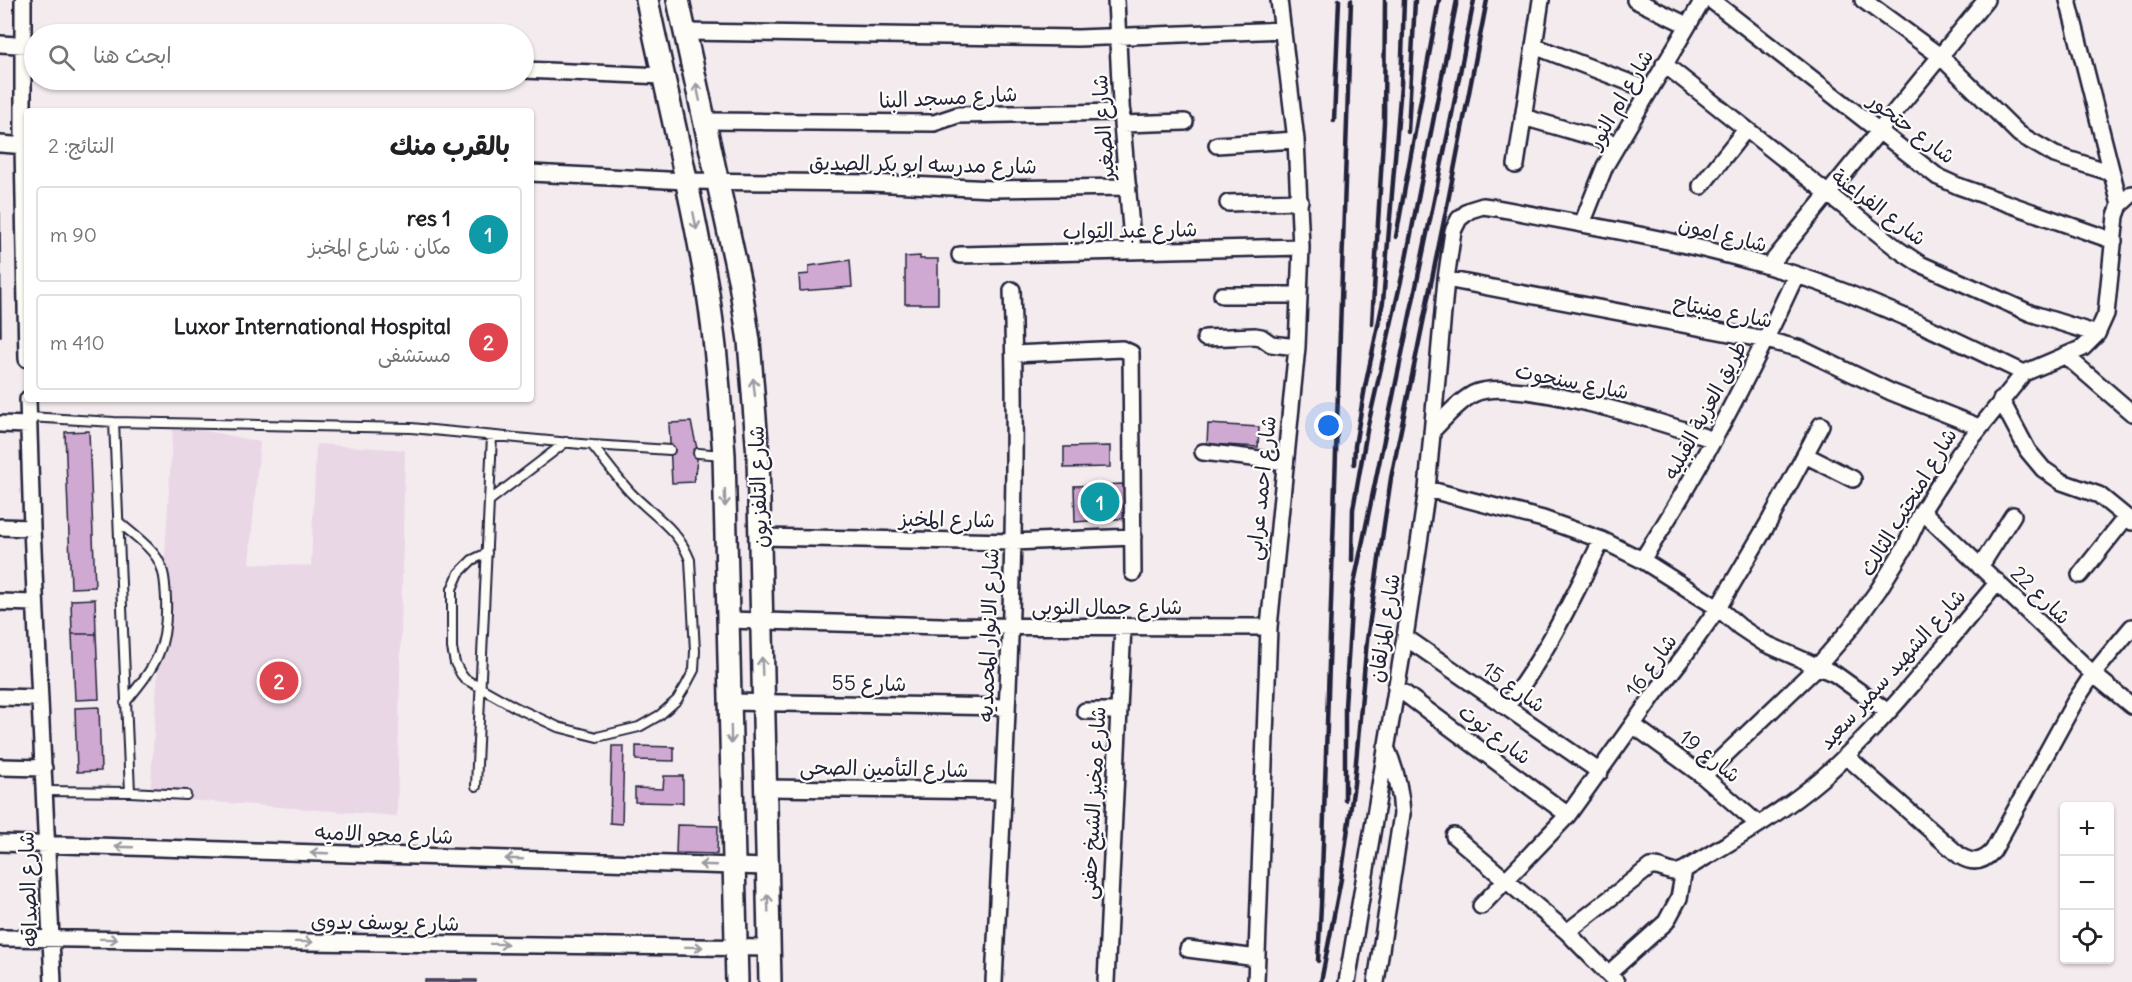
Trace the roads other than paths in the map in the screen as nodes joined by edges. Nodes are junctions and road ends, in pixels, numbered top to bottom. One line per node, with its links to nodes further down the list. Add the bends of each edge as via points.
1 (23, 0): 13 (street)
2 (647, 0): 24 (main road, شارع التلفزيون)
3 (678, 0): 16 (main road, شارع التلفزيون)
4 (1116, 0): 17 (street, شارع الصغير)
5 (1279, 0): 15 (street, شارع احمد عرابى)
6 (1541, 0): 20 (street)
7 (1635, 0): 14 (street)
8 (1702, 0): 14 (street, شارع ام النور)
9 (1711, 0): 33 (street, شارع حتحور)
10 (1863, 0): 21 (street)
11 (1986, 0): 21 (street)
12 (2068, 0): 43 (street)
13 (26, 24)
14 (1688, 26): 22 (street, شارع ام النور)
15 (1283, 30): 17 (street); 34 (street, شارع احمد عرابى)
16 (684, 32): 17 (street); 30 (main road, شارع التلفزيون, one-way to 16)
17 (1118, 37): 29 (street, شارع الصغير)
18 (0, 44): 19 (street)
19 (24, 46)
20 (1534, 46): 26 (street); 28 (street)
21 (1940, 56): 33 (street); 43 (street, via 2019,134 2055,155)
22 (1665, 64): 26 (street, شارع ام النور); 32 (street, شارع الفراعنة)
23 (534, 70): 24 (street)
24 (663, 76): 40 (main road, شارع التلفزيون)
25 (27, 90): 27 (street)
26 (1649, 90): 36 (street, شارع ام النور)
27 (27, 108)
28 (1523, 117): 36 (street); 41 (street)
29 (1122, 118): 30 (street, شارع مسجد البنا, via 958,115 934,123); 31 (street, شارع مسجد البنا); 47 (street, شارع الصغير)
30 (704, 121): 39 (main road, شارع التلفزيون)
31 (1185, 122)
32 (1746, 129): 46 (street); 48 (street, شارع الفراعنة)
33 (1879, 130): 48 (street); 54 (street, شارع حتحور, via 1938,177)
34 (1296, 140): 37 (street); 50 (street, شارع احمد عرابى)
35 (0, 144): 38 (street)
36 (1617, 144): 53 (street, شارع ام النور, via 1596,184)
37 (1217, 145)
38 (24, 146)
39 (709, 146): 40 (main road); 45 (main road, شارع التلفزيون)
40 (679, 147): 44 (main road, شارع التلفزيون)
41 (1516, 165)
42 (534, 173): 44 (street, شارع مدرسه ابو بكر الصديق)
43 (2112, 173): 52 (street)
44 (686, 181): 45 (street, شارع مدرسه ابو بكر الصديق); 88 (main road, شارع التلفزيون, one-way to 88, via 710,310)
45 (717, 181): 47 (street, شارع مدرسه ابو بكر الصديق, via 992,189); 89 (main road, شارع التلفزيون, one-way to 45, via 749,341)
46 (1701, 186)
47 (1128, 187): 56 (street, شارع الصغير)
48 (1826, 194): 58 (street); 64 (street, شارع الفراعنة, via 1920,264 2030,314)
49 (2132, 194): 52 (street)
50 (1300, 201): 51 (street); 55 (street, شارع احمد عرابى)
51 (1228, 203)
52 (2120, 205): 54 (street)
53 (1582, 224): 58 (street, شارع امون); 60 (street, شارع امون, via 1483,206 1470,210 1453,231)
54 (2114, 241): 64 (street, via 2106,314)
55 (1300, 247): 56 (street, شارع عبد التواب); 63 (street, شارع احمد عرابى)
56 (1133, 251): 57 (street, شارع عبد التواب)
57 (960, 255)
58 (1769, 266): 59 (street, شارع امون)
59 (1796, 274): 66 (street, طريق العزبة القبليه); 70 (street, شارع امون, via 1906,317)
60 (1446, 279): 66 (street, شارع منبتاح); 79 (street, شارع المزلقان)
61 (1012, 290): 68 (street, شارع الانوار المحمديه)
62 (1222, 295): 63 (street)
63 (1299, 295): 67 (street, شارع احمد عرابى)
64 (2097, 334): 69 (street, شارع امنحتب الثالث, via 2083,348)
65 (1205, 338): 67 (street, via 1255,336 1277,346)
66 (1766, 340): 78 (street, شارع منبتاح, via 1801,349 1900,397); 81 (street, طريق العزبة القبليه)
67 (1297, 347): 90 (street, شارع احمد عرابى)
68 (1014, 354): 101 (street, via 1122,349 1131,353); 103 (street, شارع الانوار المحمديه)
69 (2066, 356): 70 (street, شارع امنحتب الثالث); 73 (street)
70 (2024, 373): 71 (street, شارع امنحتب الثالث)
71 (2001, 400): 78 (street, شارع امنحتب الثالث); 96 (street, via 2028,451 2043,469 2062,482 2099,495)
72 (28, 402): 74 (street, شارع الصداقه)
73 (2132, 413)
74 (28, 421): 75 (lane); 76 (street); 99 (street, شارع الصداقه)
75 (114, 422): 80 (lane, via 411,428); 97 (lane)
76 (0, 424)
77 (1821, 425): 87 (street, شارع 16)
78 (1979, 427): 94 (street, شارع امنحتب الثالث)
79 (1432, 431): 81 (street, شارع سنحوت, via 1474,393 1496,389 1618,410); 92 (street, شارع المزلقان)
80 (492, 436): 82 (lane); 93 (lane)
81 (1714, 440): 105 (street, طريق العزبة القبليه)
82 (566, 442): 83 (lane); 93 (lane)
83 (592, 445): 84 (lane); 123 (lane, via 625,486 684,546 690,560 693,670 677,700 660,716 639,727 597,737 558,727)
84 (670, 450)
85 (1203, 452): 90 (street)
86 (698, 453): 88 (lane)
87 (1805, 455): 91 (street); 112 (street, شارع 16)
88 (724, 456): 89 (main road); 113 (main road, شارع التلفزيون, one-way to 113)
89 (758, 456): 100 (main road, شارع التلفزيون)
90 (1285, 462): 117 (street, شارع احمد عرابى)
91 (1853, 479)
92 (1426, 489): 102 (street, via 1543,519); 119 (street, شارع المزلقان)
93 (489, 501): 104 (lane)
94 (1922, 512): 106 (street, شارع 22); 120 (street, شارع امنحتب الثالث, via 1880,589)
95 (2013, 515): 106 (street)
96 (2129, 519): 108 (street)
97 (120, 523): 128 (lane); 128 (lane, via 157,558 164,575 167,622 163,647 154,666)
98 (0, 527): 99 (street)
99 (32, 528): 111 (street, شارع الصداقه)
100 (760, 537): 103 (street, شارع المخبز); 114 (main road, شارع التلفزيون)
101 (1133, 537): 103 (street, شارع المخبز); 107 (street)
102 (1602, 540): 105 (street); 131 (street, via 1551,641)
103 (1013, 542): 116 (street, شارع الانوار المحمديه)
104 (487, 553): 123 (lane); 123 (lane, via 472,560 459,573 452,589 455,663 465,679)
105 (1642, 560): 112 (street)
106 (1980, 567): 109 (street, شارع 22)
107 (1133, 573)
108 (2080, 575)
109 (1998, 582): 121 (street, شارع 22); 134 (street, شارع الشهيد سمير سعيد)
110 (0, 602): 111 (street)
111 (36, 603): 125 (street, شارع الصداقه)
112 (1718, 608): 120 (street, via 1764,643); 135 (street, شارع 16)
113 (728, 620): 114 (street, شارع جمال النوبى); 126 (main road, شارع التلفزيون)
114 (761, 621): 116 (street, شارع جمال النوبى); 127 (main road, شارع التلفزيون, one-way to 114)
115 (1123, 626): 116 (street, شارع جمال النوبى); 117 (street, شارع جمال النوبى); 133 (street, شارع مخبز الشيخ حفنى)
116 (1011, 627): 130 (street, شارع الانوار المحمديه)
117 (1269, 627): 164 (street, شارع احمد عرابى)
118 (2132, 627): 121 (street)
119 (1405, 637): 122 (street, شارع المزلقان); 131 (street, شارع 15)
120 (1818, 666): 134 (street, via 1851,684); 141 (street, شارع امنحتب الثالث)
121 (2093, 674): 129 (street, شارع 22); 137 (street, via 1987,858 1968,861 1960,856)
122 (1396, 687): 136 (street, شارع المزلقان); 148 (street, شارع توت)
123 (481, 688): 142 (lane)
124 (0, 697): 125 (street)
125 (40, 698): 139 (street, شارع الصداقه)
126 (730, 702): 127 (street, شارع 55); 153 (main road, شارع التلفزيون, one-way to 153)
127 (763, 702): 130 (street, شارع 55); 143 (main road, شارع التلفزيون)
128 (125, 703): 146 (lane)
129 (2132, 706)
130 (1007, 707): 145 (street, شارع الانوار المحمديه)
131 (1506, 707): 140 (street, شارع 15)
132 (1085, 711): 133 (street)
133 (1119, 711): 170 (street, شارع مخبز الشيخ حفنى)
134 (1888, 712): 137 (street, شارع الشهيد سمير سعيد)
135 (1633, 725): 140 (street, شارع 16); 141 (street, شارع 19)
136 (1386, 747): 172 (street, شارع المزلقان); 173 (street, via 1401,791 1402,814)
137 (1846, 756): 149 (street, شارع الشهيد سمير سعيد)
138 (0, 766): 139 (street)
139 (44, 768): 144 (street, شارع الصداقه)
140 (1600, 772): 148 (street, شارع 16)
141 (1704, 776): 149 (street, شارع 19)
142 (476, 786)
143 (765, 788): 145 (street, شارع التأمين الصحى); 154 (main road, شارع التلفزيون)
144 (45, 791): 146 (lane); 152 (street, شارع الصداقه)
145 (1003, 791): 169 (street, شارع الانوار المحمديه)
146 (130, 792): 147 (lane)
147 (186, 795)
148 (1568, 815): 156 (street, شارع 16)
149 (1758, 825): 155 (street, شارع الشهيد سمير سعيد)
150 (1454, 836): 156 (street)
151 (0, 843): 152 (street, شارع محو الاميه)
152 (47, 844): 153 (street, شارع محو الاميه, one-way to 152); 160 (street, شارع الصداقه)
153 (734, 866): 154 (street, شارع محو الاميه); 161 (main road, شارع التلفزيون)
154 (767, 867): 162 (main road, شارع التلفزيون, one-way to 154)
155 (1684, 870): 158 (street, via 1674,873 1650,867); 165 (street, via 1679,898 1666,922)
156 (1506, 880): 157 (street, شارع 16); 158 (street)
157 (1481, 906)
158 (1567, 932): 165 (street)
159 (0, 938): 160 (street, شارع يوسف بدوى)
160 (51, 938): 161 (street, شارع يوسف بدوى, one-way to 161); 166 (street, شارع الصداقه)
161 (737, 948): 162 (street, شارع يوسف بدوى); 167 (main road, شارع التلفزيون)
162 (769, 948): 168 (main road, شارع التلفزيون)
163 (1188, 950): 164 (street)
164 (1257, 958): 171 (street, شارع احمد عرابى)
165 (1612, 978)
166 (53, 982)
167 (737, 982)
168 (770, 982)
169 (994, 982)
170 (1106, 982)
171 (1256, 982)
172 (1347, 982)
173 (1376, 982)

